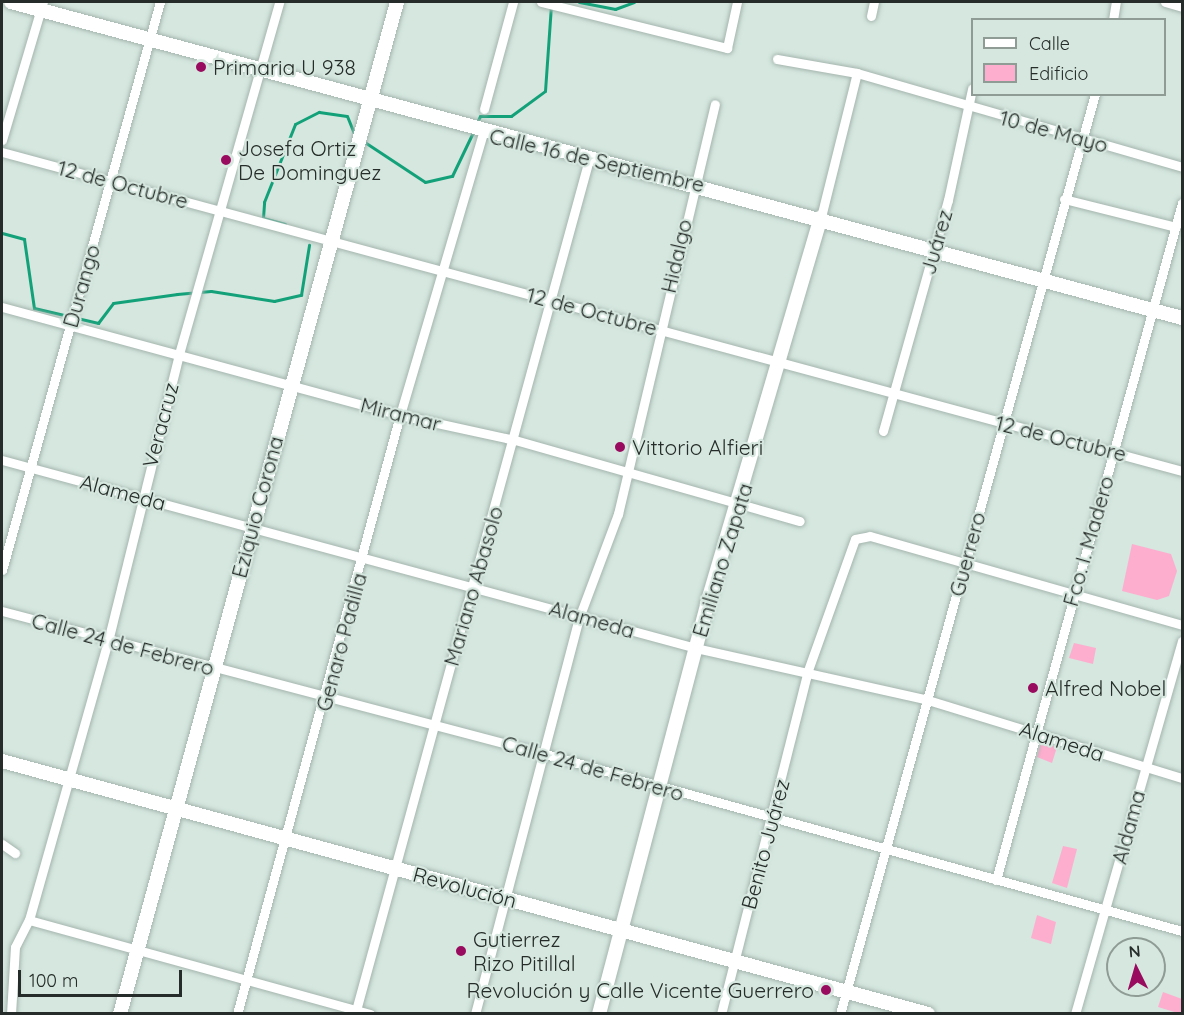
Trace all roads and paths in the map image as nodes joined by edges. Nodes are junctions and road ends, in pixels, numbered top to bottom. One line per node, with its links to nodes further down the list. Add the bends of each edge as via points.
1 (11, 2): 11 (street, Calle 16 de Septiembre)
2 (160, 2): 15 (street, Durango)
3 (279, 2): 17 (street, Veracruz)
4 (397, 2): 21 (street, Eziquio Corona)
5 (513, 2): 24 (street)
6 (542, 2): 7 (street, via 727,48)
7 (737, 2)
8 (874, 2): 13 (street)
9 (1116, 2): 14 (street)
10 (1165, 2): 12 (street)
11 (42, 6): 15 (street, Calle 16 de Septiembre); 27 (street)
12 (1182, 7)
13 (871, 16)
14 (1113, 18)
15 (150, 41): 17 (street, Calle 16 de Septiembre); 31 (street, Durango)
16 (777, 59): 18 (street, 10 de Mayo)
17 (260, 70): 21 (street, Calle 16 de Septiembre); 35 (street, Veracruz)
18 (857, 73): 23 (street, 10 de Mayo); 36 (street, Emiliano Zapata)
19 (971, 94): 23 (street, Juárez)
20 (1094, 96): 26 (street, Guerrero)
21 (372, 100): 25 (street, Calle 16 de Septiembre); 38 (street, Eziquio Corona)
22 (715, 104): 32 (street, Hidalgo)
23 (968, 107): 26 (street, 10 de Mayo); 39 (street, Juárez)
24 (483, 108)
25 (483, 133): 29 (street, Calle 16 de Septiembre); 40 (street, Genaro Padilla)
26 (1082, 138): 30 (street, 10 de Mayo); 33 (street, Guerrero)
27 (2, 140)
28 (2, 152): 31 (street, 12 de Octubre)
29 (589, 159): 32 (street, Calle 16 de Septiembre); 42 (street, Mariano Abasolo)
30 (1182, 167)
31 (111, 178): 35 (street, 12 de Octubre); 46 (street, Durango)
32 (693, 183): 36 (street, Calle 16 de Septiembre); 47 (street, Hidalgo)
33 (1064, 199): 37 (street); 41 (street, Guerrero)
34 (1182, 203): 37 (street, Fco. I. Madero)
35 (219, 210): 38 (street, 12 de Octubre); 48 (street, Veracruz)
36 (821, 217): 39 (street, Calle 16 de Septiembre); 49 (street, Emiliano Zapata)
37 (1176, 227): 44 (street, Fco. I. Madero)
38 (330, 242): 40 (street, 12 de Octubre); 50 (street, Eziquio Corona)
39 (935, 248): 41 (street, Calle 16 de Septiembre); 51 (street, Juárez)
40 (446, 272): 42 (street, 12 de Octubre); 52 (street, Genaro Padilla)
41 (1043, 280): 44 (street, Calle 16 de Septiembre); 53 (street, Guerrero)
42 (548, 300): 47 (street, 12 de Octubre); 55 (street, Mariano Abasolo)
43 (2, 307): 46 (street, Miramar)
44 (1153, 311): 45 (street, Calle 16 de Septiembre); 56 (street, Fco. I. Madero)
45 (1182, 318)
46 (69, 325): 48 (street, Miramar); 58 (street, Durango)
47 (660, 329): 49 (street, 12 de Octubre); 59 (street, Hidalgo)
48 (179, 354): 50 (street, Miramar); 61 (street, Veracruz)
49 (778, 364): 51 (street, 12 de Octubre); 62 (street, Emiliano Zapata)
50 (291, 386): 52 (street, Miramar); 64 (street, Eziquio Corona)
51 (894, 393): 53 (street, 12 de Octubre); 54 (street, Juárez)
52 (400, 415): 55 (street, Miramar); 65 (street, Genaro Padilla)
53 (1002, 424): 56 (street, 12 de Octubre); 66 (street, Guerrero)
54 (883, 431)
55 (515, 440): 59 (street, Miramar); 68 (street, Mariano Abasolo)
56 (1114, 450): 60 (street, 12 de Octubre); 69 (street, Fco. I. Madero)
57 (2, 460): 58 (street, Alameda)
58 (31, 468): 61 (street, Alameda); 67 (street, Durango)
59 (628, 471): 62 (street, Miramar); 71 (street, Hidalgo, via 618,514)
60 (1182, 471)
61 (141, 497): 64 (street, Alameda); 73 (street, Veracruz)
62 (738, 504): 63 (street, Miramar); 75 (street, Emiliano Zapata)
63 (800, 521)
64 (251, 527): 65 (street, Alameda); 76 (street, Eziquio Corona)
65 (364, 558): 68 (street, Alameda); 78 (street, Genaro Padilla)
66 (964, 562): 69 (street); 77 (street, via 870,536 855,539); 79 (street, Guerrero)
67 (2, 570)
68 (473, 586): 71 (street, Alameda); 80 (street, Mariano Abasolo)
69 (1074, 592): 72 (street); 81 (street, Fco. I. Madero)
70 (2, 611): 73 (street, Calle 24 de Febrero)
71 (580, 615): 75 (street, Alameda); 82 (street, Hidalgo)
72 (1182, 625)
73 (108, 641): 76 (street, Calle 24 de Febrero); 85 (street, Veracruz)
74 (1182, 641): 84 (street, Aldama)
75 (696, 648): 77 (street, Alameda); 87 (street, Emiliano Zapata)
76 (213, 669): 78 (street, Calle 24 de Febrero); 88 (street, Eziquio Corona)
77 (807, 673): 79 (street, Alameda); 89 (street, Benito Juárez)
78 (327, 697): 80 (street, Calle 24 de Febrero); 90 (street, Genaro Padilla)
79 (928, 700): 81 (street, Alameda); 92 (street, Guerrero)
80 (434, 725): 82 (street, Calle 24 de Febrero); 94 (street, Mariano Abasolo)
81 (1037, 733): 84 (street, Alameda); 95 (street, Fco. I. Madero)
82 (545, 754): 87 (street, Calle 24 de Febrero); 96 (street, Hidalgo)
83 (2, 760): 85 (street, Revolución)
84 (1143, 768): 86 (street, Alameda); 97 (street, Aldama)
85 (67, 778): 88 (street, Revolución); 98 (street, Veracruz)
86 (1182, 778)
87 (657, 789): 89 (street, Calle 24 de Febrero); 99 (street, Emiliano Zapata)
88 (176, 808): 90 (street, Revolución); 101 (street, Eziquio Corona)
89 (774, 816): 92 (street, Calle 24 de Febrero); 102 (street, Benito Juárez)
90 (285, 840): 94 (street, Revolución); 103 (street, Genaro Padilla)
91 (2, 844): 93 (street)
92 (884, 848): 95 (street, Calle 24 de Febrero); 104 (street, Guerrero)
93 (15, 853)
94 (395, 868): 96 (street, Revolución); 105 (street, Mariano Abasolo)
95 (996, 880): 97 (street, Calle 24 de Febrero)
96 (506, 898): 99 (street, Revolución); 110 (street, Hidalgo)
97 (1106, 909): 100 (street, Calle 24 de Febrero); 115 (street, Aldama)
98 (29, 920): 101 (street); 106 (street, Veracruz, via 15,947)
99 (621, 930): 102 (street, Revolución); 111 (street, Emiliano Zapata)
100 (1182, 931)
101 (137, 953): 103 (street); 107 (street, Eziquio Corona)
102 (734, 959): 104 (street, Revolución); 112 (street, Benito Juárez)
103 (246, 981): 105 (street); 108 (street, Genaro Padilla)
104 (846, 990): 113 (street, Guerrero); 114 (street, Revolución)
105 (356, 1012): 109 (street)
106 (11, 1014)
107 (120, 1014)
108 (237, 1014)
109 (370, 1014)
110 (475, 1014)
111 (599, 1014)
112 (721, 1014)
113 (840, 1014)
114 (928, 1014)
115 (1075, 1014)

